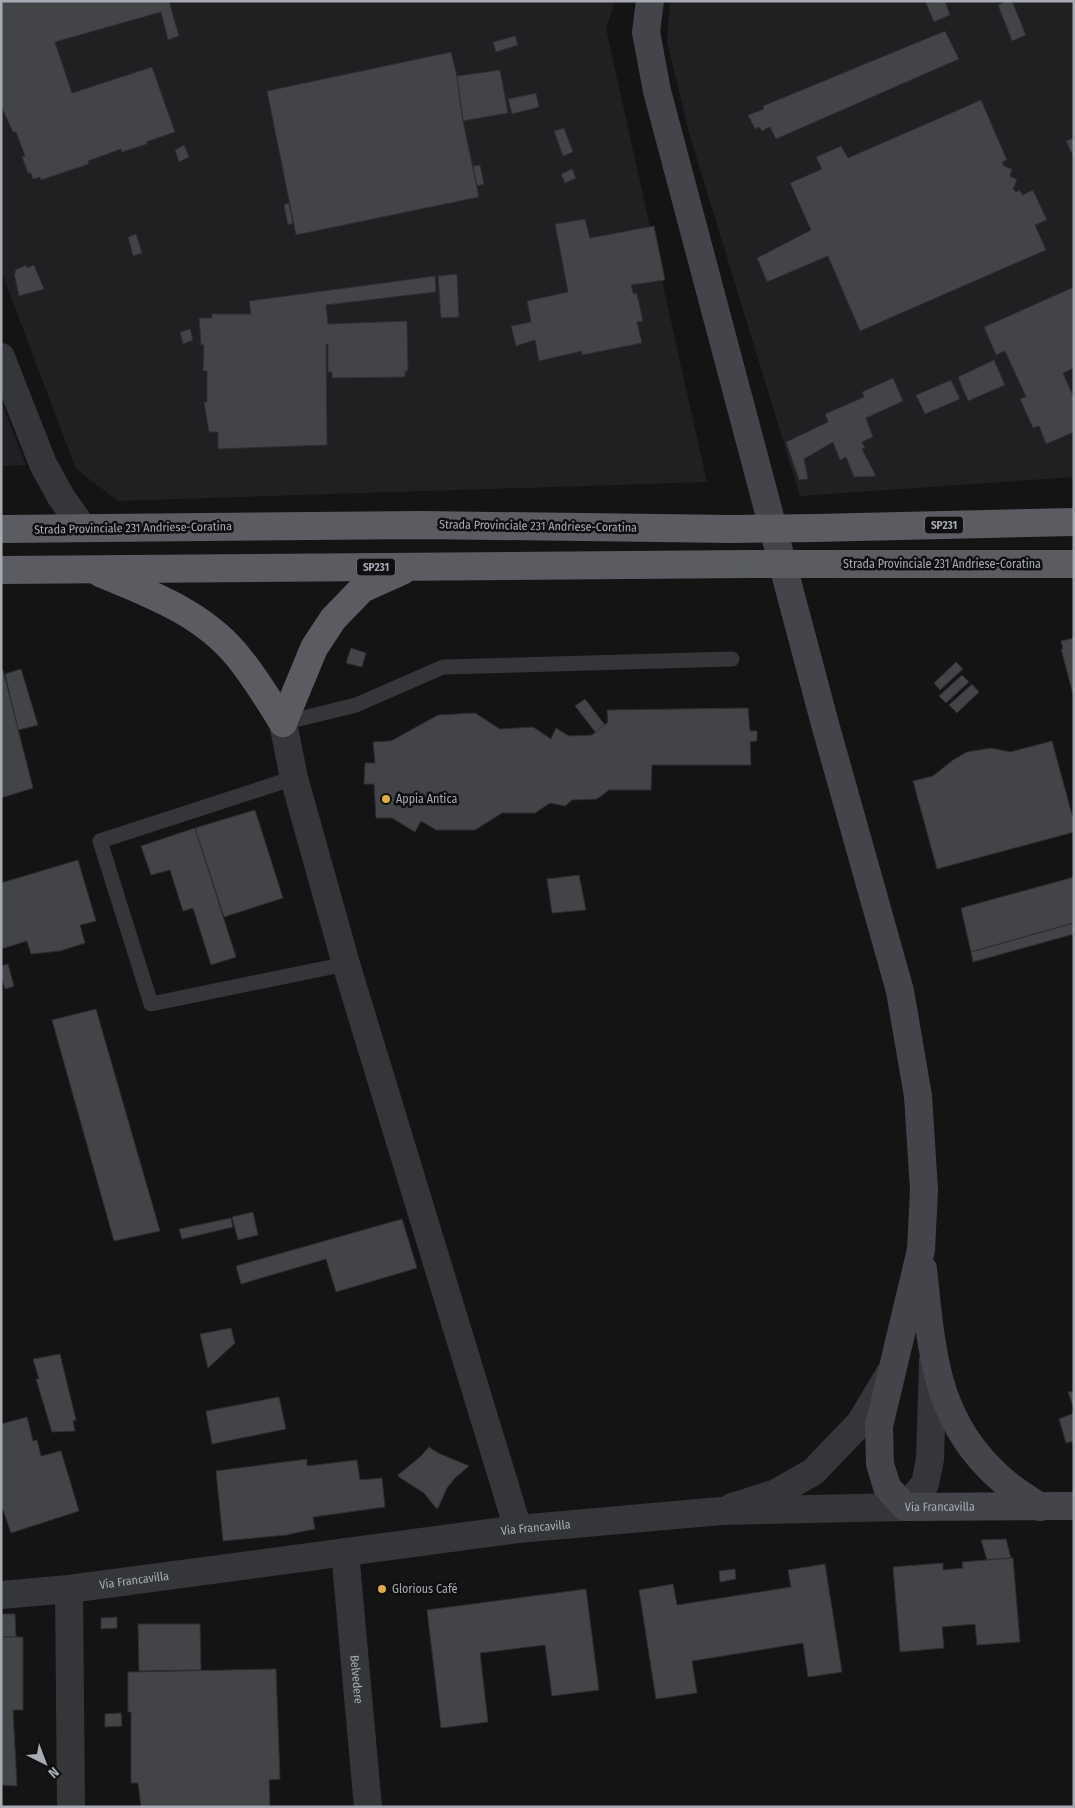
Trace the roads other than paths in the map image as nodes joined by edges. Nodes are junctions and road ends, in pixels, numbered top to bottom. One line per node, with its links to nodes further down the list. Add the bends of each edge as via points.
1 (650, 1): 14 (main road, via 646,32 657,91 825,724 900,991 918,1096 924,1190)
2 (1, 357): 4 (street, via 43,464 61,498)
3 (1071, 522): 4 (highway, Strada Provinciale 231 Andriese-Coratina / SP231, bridge, via 732,529 422,525)
4 (83, 528): 5 (highway, Strada Provinciale 231 Andriese-Coratina / SP231)
5 (1, 529)
6 (1074, 564): 7 (highway, Strada Provinciale 231 Andriese-Coratina / SP231, bridge)
7 (414, 566): 8 (highway, Strada Provinciale 231 Andriese-Coratina / SP231); 11 (highway, via 362,589 333,619 314,648)
8 (90, 569): 9 (highway, Strada Provinciale 231 Andriese-Coratina / SP231); 11 (highway, via 161,599 199,621 234,652)
9 (1, 570)
10 (732, 659): 11 (lane, via 444,667 356,705)
11 (283, 723): 12 (street)
12 (294, 778): 13 (street); 13 (lane, via 100,841 151,1004)
13 (346, 964): 21 (street)
14 (921, 1250): 15 (main road); 16 (main road)
15 (934, 1360): 18 (street, via 930,1458 925,1484); 19 (main road, via 949,1410 969,1445 1000,1478)
16 (893, 1368): 18 (main road, via 879,1426 880,1464 887,1487); 20 (street, via 860,1423 813,1472 776,1494)
17 (1074, 1506): 19 (main road, Via Francavilla)
18 (905, 1507): 19 (main road, Via Francavilla); 20 (street, Via Francavilla)
19 (1040, 1507)
20 (721, 1511): 21 (street, Via Francavilla)
21 (518, 1529): 22 (street, Via Francavilla)
22 (345, 1552): 23 (street, Via Francavilla); 26 (street, Belvedere)
23 (69, 1589): 24 (street, Via Francavilla); 25 (street)
24 (1, 1595)
25 (71, 1807)
26 (368, 1807)

